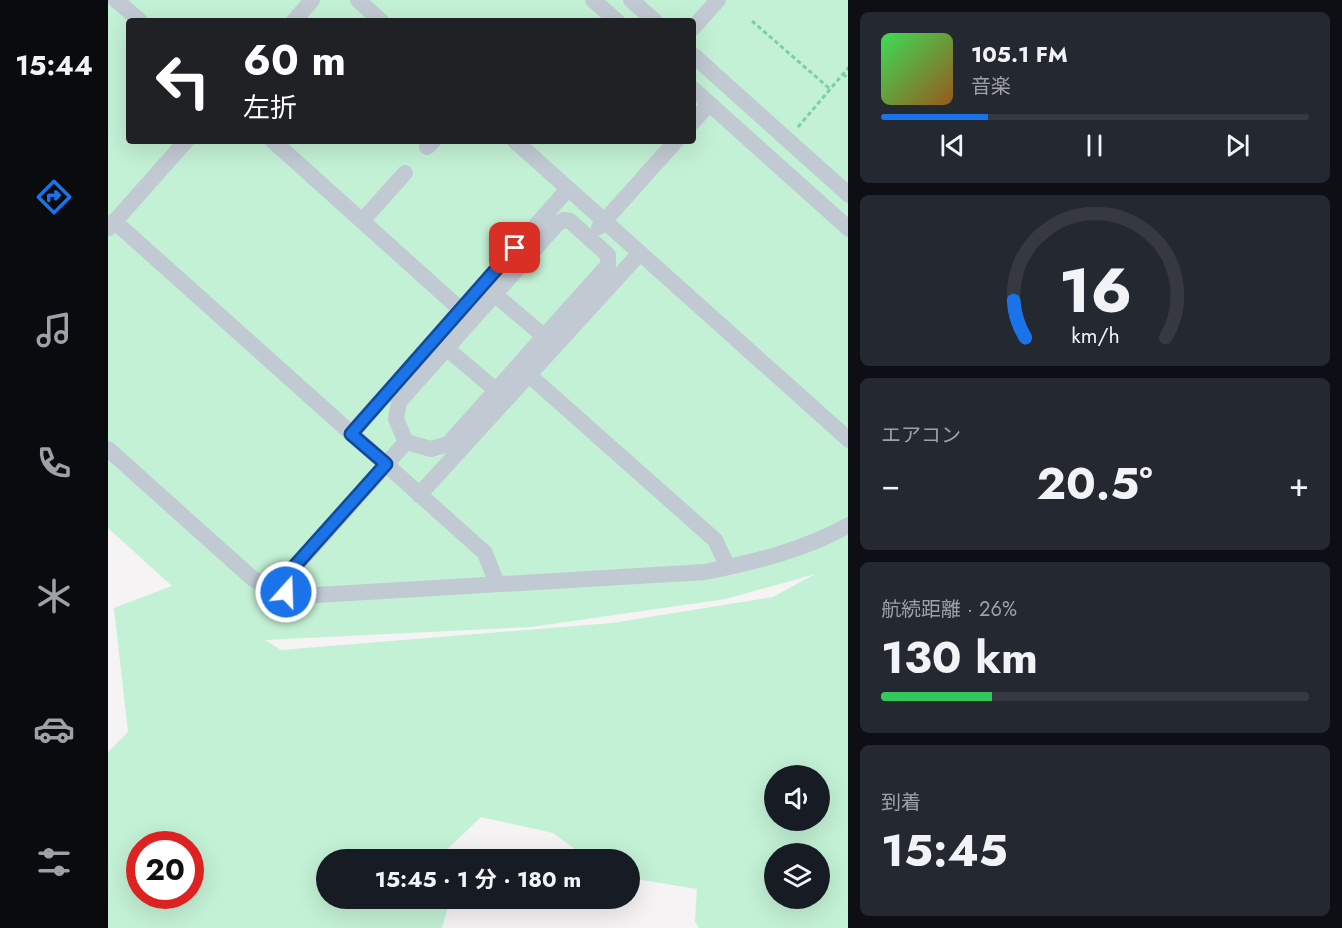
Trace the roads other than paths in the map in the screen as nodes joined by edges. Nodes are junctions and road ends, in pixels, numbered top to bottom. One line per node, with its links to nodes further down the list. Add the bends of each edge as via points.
1 (116, 0): 7 (street)
2 (312, 0): 8 (street)
3 (358, 0): 9 (street)
4 (593, 0): 10 (street)
5 (631, 0): 11 (street)
6 (718, 0): 12 (street)
7 (137, 18)
8 (297, 18)
9 (378, 18)
10 (614, 18)
11 (652, 18)
12 (696, 25)
13 (696, 58): 23 (street)
14 (696, 93): 15 (street)
15 (709, 104): 16 (street); 27 (street)
16 (696, 119)
17 (183, 144): 26 (street)
18 (276, 144): 24 (street)
19 (518, 144): 22 (street)
20 (673, 144): 25 (street)
21 (405, 172): 24 (street)
22 (568, 189): 25 (street); 31 (street)
23 (848, 194)
24 (362, 221): 31 (street)
25 (605, 221): 28 (street); 29 (street)
26 (111, 225): 36 (street)
27 (848, 228)
28 (590, 238): 30 (street, via 570,220 558,222); 32 (street, via 608,255 608,265)
29 (640, 253): 34 (street); 37 (street)
30 (495, 294): 32 (street); 33 (street)
31 (460, 309): 36 (street)
32 (545, 337): 35 (street)
33 (446, 348): 35 (street); 38 (street, via 399,402 396,419)
34 (529, 375): 41 (street); 43 (street, via 715,540)
35 (497, 391): 38 (street, via 448,444 431,449)
36 (351, 434): 40 (street)
37 (848, 439)
38 (406, 442): 40 (street)
39 (108, 449): 45 (street, via 252,578 265,587)
40 (386, 464): 41 (street); 45 (street, via 292,569)
41 (419, 495): 44 (street, via 485,554)
42 (848, 526): 43 (street, via 821,540)
43 (728, 567): 44 (street, via 705,572)
44 (497, 584): 45 (street, via 316,595)
45 (286, 592)

